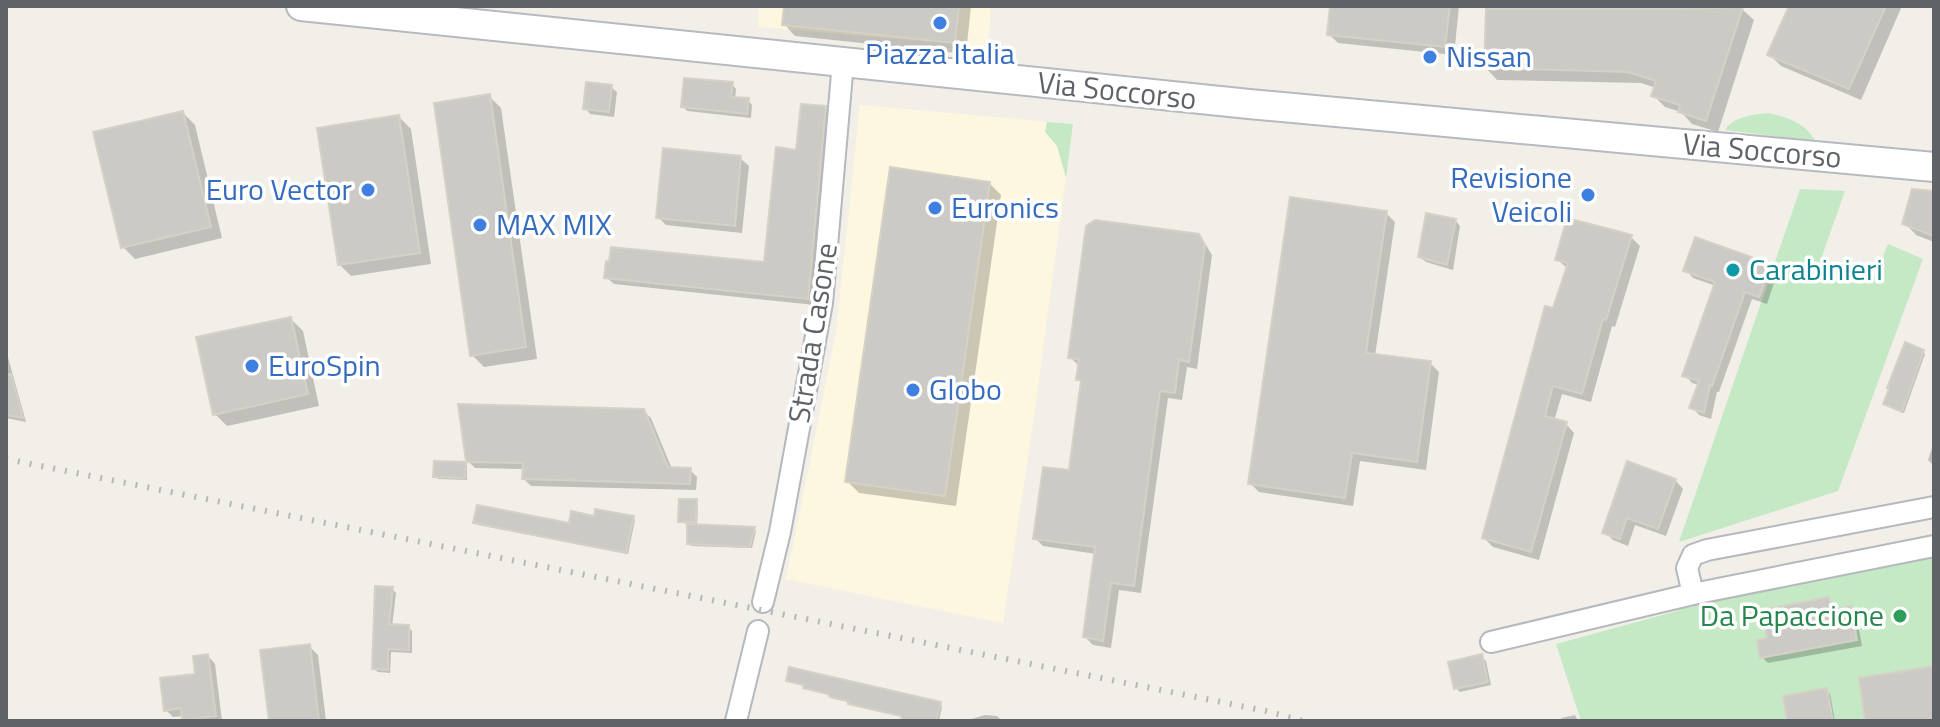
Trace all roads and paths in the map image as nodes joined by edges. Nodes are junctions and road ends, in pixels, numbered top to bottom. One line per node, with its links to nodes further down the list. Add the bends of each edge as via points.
1 (301, 6): 2 (main road, Via Soccorso)
2 (476, 15): 3 (main road, Via Soccorso)
3 (843, 62): 4 (main road, Via Soccorso); 8 (street, Strada Casone, via 822,303)
4 (1934, 167)
5 (1934, 507): 7 (street, via 1693,555 1687,568)
6 (1934, 546): 7 (street)
7 (1693, 594): 10 (street)
8 (763, 602)
9 (758, 631): 11 (street)
10 (1491, 642)
11 (736, 721)

